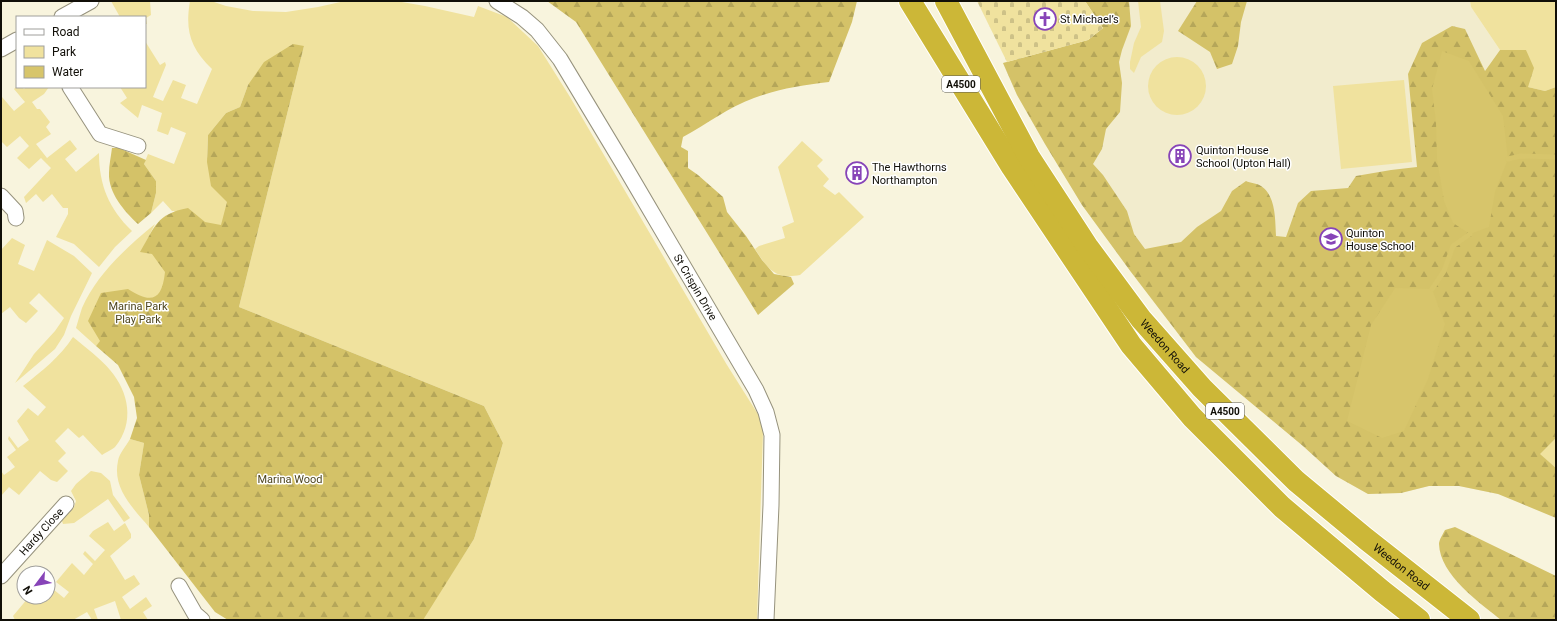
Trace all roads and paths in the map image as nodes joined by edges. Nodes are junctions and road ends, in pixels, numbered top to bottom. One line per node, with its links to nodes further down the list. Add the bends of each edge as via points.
1 (90, 1): 5 (street)
2 (497, 1): 16 (street, St Crispin Drive, via 537,30 560,60 756,390 766,412 772,435)
3 (910, 1): 17 (highway, A4500, via 1012,167 1130,345 1192,417 1282,507)
4 (946, 1): 18 (highway, Weedon Road / A4500, via 1029,157 1087,246 1141,319 1202,388 1296,481)
5 (64, 16)
6 (16, 41): 7 (street)
7 (1, 50)
8 (71, 88): 9 (street, via 100,134)
9 (138, 146)
10 (1, 196): 11 (street, via 15,211)
11 (16, 218)
12 (66, 504): 13 (street, Hardy Close)
13 (1, 576)
14 (179, 586): 15 (street)
15 (195, 618)
16 (766, 620)
17 (1419, 620)
18 (1469, 620)

